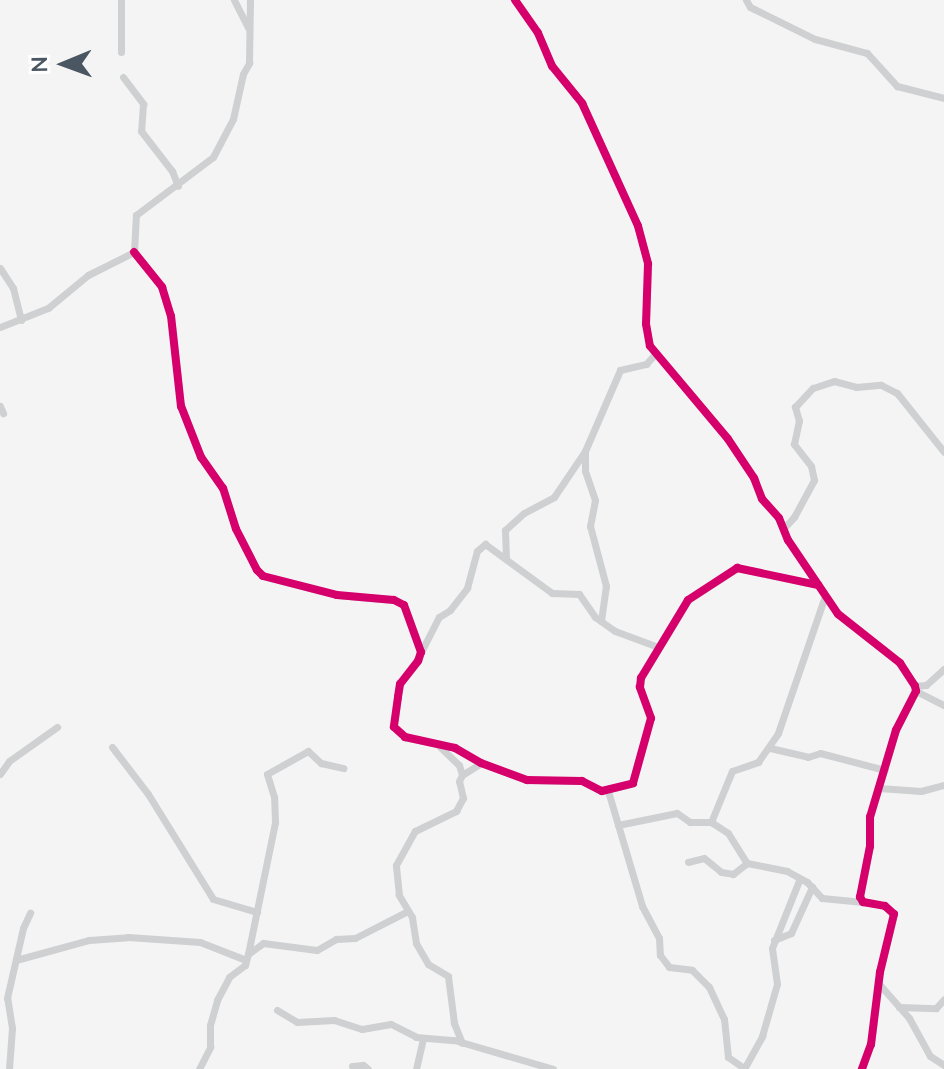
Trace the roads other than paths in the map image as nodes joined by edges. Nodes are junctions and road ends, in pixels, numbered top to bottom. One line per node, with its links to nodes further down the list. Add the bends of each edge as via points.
1 (121, 0): 7 (street)
2 (234, 0): 6 (street)
3 (250, 0): 6 (street)
4 (515, 0): 15 (street, via 552,66 582,103 638,226 648,264 646,324)
5 (746, 0): 9 (street, via 750,7 815,39 867,53 897,86)
6 (249, 30): 10 (street, via 252,52 233,119 207,165)
7 (121, 52)
8 (123, 77): 10 (street, via 143,104 141,131)
9 (944, 98)
10 (178, 186): 11 (street, via 136,215)
11 (134, 252): 13 (street, via 88,275 55,303); 24 (street, via 160,280 171,316 181,406 257,570 337,595 402,602)
12 (0, 268): 13 (street, via 13,288)
13 (21, 320): 14 (street)
14 (0, 327)
15 (655, 354): 16 (street, via 646,364 620,370); 18 (street, via 728,439)
16 (585, 451): 19 (street, via 554,497 505,530); 22 (street, via 595,500 590,526 606,586)
17 (944, 452): 18 (street, via 897,393 874,384 822,384 804,394 795,407 799,421 794,444 814,474 811,489)
18 (784, 528): 20 (street)
19 (506, 559): 22 (street, via 552,593 579,594); 24 (street, via 488,544 479,548 470,583 439,617)
20 (818, 585): 21 (street); 23 (street, via 734,569 688,600)
21 (825, 596): 26 (street, via 845,622 900,663); 31 (street)
22 (601, 621): 23 (street)
23 (658, 647): 39 (street, via 640,683 651,718 636,779)
24 (421, 652): 29 (street, via 400,684 394,727 405,737)
25 (944, 669): 26 (street)
26 (916, 688): 27 (street); 34 (street)
27 (944, 705)
28 (57, 727): 35 (street, via 9,761)
29 (437, 744): 32 (street); 36 (street)
30 (112, 747): 48 (street, via 213,899)
31 (770, 748): 34 (street, via 808,757 820,753); 40 (street, via 758,762 732,771)
32 (481, 763): 36 (street); 39 (street, via 527,780 582,781)
33 (343, 768): 48 (street, via 321,763 308,751 267,774 275,822)
34 (885, 770): 38 (street)
35 (0, 774)
36 (462, 775): 47 (street, via 461,805 415,831 397,859 399,895)
37 (944, 785): 38 (street, via 921,791)
38 (879, 788): 46 (street, via 870,817)
39 (608, 791): 41 (street)
40 (711, 822): 41 (street, via 690,822 677,813); 43 (street, via 728,833)
41 (618, 825): 61 (street, via 642,906 659,938 660,955 669,967 692,970 709,987 724,1019 728,1057)
42 (688, 862): 43 (street, via 704,858 721,872 733,874)
43 (747, 863): 44 (street, via 776,866)
44 (800, 878): 45 (street); 50 (street)
45 (812, 887): 46 (street, via 828,900); 50 (street, via 791,933)
46 (863, 902): 53 (street, via 885,906 894,914)
47 (408, 911): 51 (street, via 317,950 263,943); 58 (street, via 424,958 448,976)
48 (257, 912): 51 (street)
49 (30, 913): 52 (street)
50 (774, 940): 61 (street, via 775,990 761,1040)
51 (247, 957): 52 (street, via 200,942 128,937 89,940); 63 (street, via 221,990 212,1013 207,1057)
52 (16, 960): 62 (street, via 7,998 12,1028)
53 (879, 983): 55 (street); 67 (street)
54 (944, 999): 55 (street, via 936,1008)
55 (899, 1007): 59 (street, via 930,1056)
56 (277, 1010): 57 (street, via 297,1022 334,1020 362,1029 391,1024)
57 (423, 1039): 58 (street); 65 (street)
58 (462, 1043): 66 (street)
59 (944, 1065)
60 (352, 1066): 64 (street)
61 (744, 1068)
62 (9, 1069)
63 (199, 1069)
64 (368, 1069)
65 (416, 1069)
66 (553, 1069)
67 (862, 1069)

